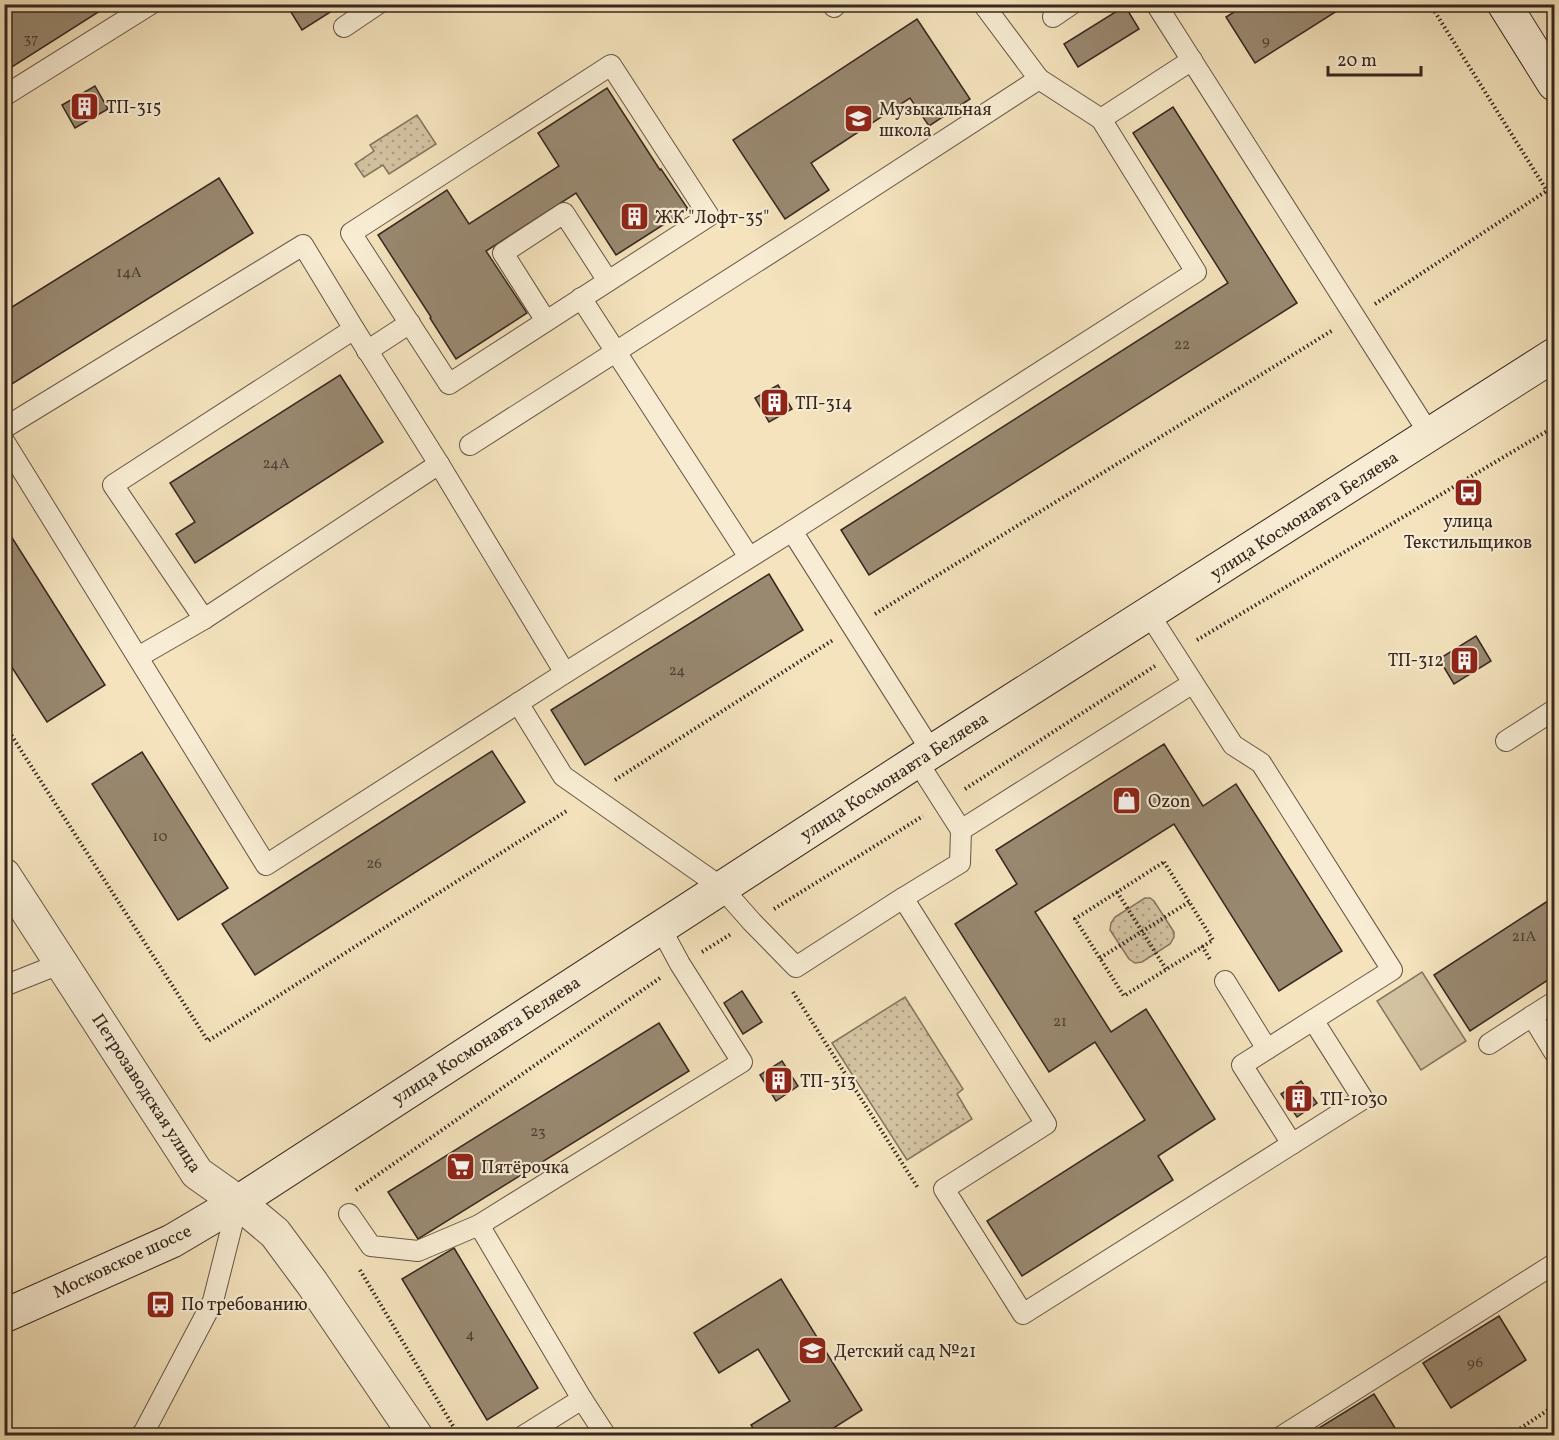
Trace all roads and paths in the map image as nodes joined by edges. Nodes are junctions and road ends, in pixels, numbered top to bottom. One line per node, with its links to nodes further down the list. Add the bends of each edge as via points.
1 (151, 4): 13 (lane)
2 (378, 4): 9 (lane)
3 (983, 4): 11 (lane)
4 (1072, 4): 8 (lane)
5 (1156, 4): 10 (lane)
6 (1430, 4): 16 (path)
7 (1504, 4): 12 (street)
8 (1053, 17)
9 (344, 27)
10 (1192, 60): 14 (lane); 20 (lane)
11 (1039, 79): 14 (lane); 25 (lane)
12 (1554, 84)
13 (4, 96)
14 (1101, 119): 33 (lane, via 1197,272)
15 (1554, 186): 16 (path)
16 (1547, 190): 17 (path); 20 (path)
17 (1554, 202)
18 (608, 281): 19 (lane); 21 (lane, via 564,213 503,253); 22 (lane, via 709,216 611,65 351,233)
19 (581, 298): 21 (lane); 25 (lane)
20 (1354, 317): 29 (lane); 37 (path)
21 (546, 321): 22 (lane, via 449,384)
22 (410, 323): 24 (lane)
23 (354, 329): 24 (lane); 27 (lane, via 303,245); 36 (lane, via 113,485)
24 (367, 351): 32 (lane)
25 (616, 351): 31 (lane); 34 (lane)
26 (1554, 356): 29 (street, улица Космонавта Беляева)
27 (4, 428)
28 (1554, 428): 38 (path)
29 (1430, 435): 35 (street, улица Космонавта Беляева)
30 (4, 441): 39 (lane)
31 (470, 445)
32 (439, 464): 36 (lane); 40 (lane)
33 (792, 531): 34 (lane); 37 (lane)
34 (749, 557): 40 (lane)
35 (1149, 614): 38 (lane); 46 (street, улица Космонавта Беляева)
36 (204, 619): 39 (lane)
37 (853, 628): 46 (lane); 47 (path)
38 (1175, 654): 41 (lane); 48 (path)
39 (138, 657): 42 (lane, via 266,865)
40 (565, 673): 42 (lane)
41 (1193, 683): 49 (lane); 67 (lane, via 1233,746 1261,763 1392,970)
42 (518, 703): 47 (lane, via 563,776)
43 (1554, 710): 45 (lane)
44 (4, 724): 47 (path, via 208,1041)
45 (1506, 741)
46 (925, 757): 48 (lane); 51 (street, улица Космонавта Беляева)
47 (591, 796): 51 (lane)
48 (944, 803): 49 (lane); 55 (path)
49 (961, 830): 53 (lane, via 960,863)
50 (4, 874): 59 (street, Петрозаводская улица)
51 (721, 887): 55 (lane); 56 (street, улица Космонавта Беляева)
52 (1117, 892): 54 (path, via 1164,862); 57 (path); 58 (path, via 1075,919)
53 (903, 898): 61 (lane); 71 (lane, via 1046,1124 944,1189 1023,1314)
54 (1189, 902): 57 (path); 62 (path, via 1213,940)
55 (752, 922): 60 (path); 61 (lane)
56 (660, 927): 60 (lane); 74 (street, улица Космонавта Беляева)
57 (1142, 931): 58 (path); 62 (path)
58 (1100, 958): 62 (path, via 1124,996)
59 (62, 963): 64 (lane); 74 (street, Петрозаводская улица, via 197,1173)
60 (680, 964): 73 (path); 76 (lane, via 742,1062)
61 (796, 967): 72 (path, via 783,975)
62 (1166, 969)
63 (1225, 981): 69 (lane)
64 (4, 986)
65 (1554, 1002): 66 (lane)
66 (1532, 1016): 68 (lane); 70 (lane)
67 (1313, 1020): 69 (lane); 71 (lane, via 1363,1099)
68 (1489, 1044)
69 (1267, 1049): 71 (lane, via 1242,1065)
70 (1554, 1052)
71 (1292, 1144)
72 (919, 1191)
73 (350, 1194)
74 (238, 1202): 79 (street, Московское шоссе, via 172,1240); 82 (lane, via 213,1301); 83 (street, Петрозаводская улица, via 275,1233)
75 (349, 1214): 76 (lane, via 371,1246 418,1251)
76 (479, 1225): 80 (lane)
77 (355, 1261): 84 (path)
78 (1554, 1264): 87 (lane)
79 (4, 1316)
80 (582, 1399): 85 (lane); 86 (lane)
81 (1554, 1406): 88 (path)
82 (140, 1436)
83 (416, 1436)
84 (459, 1436)
85 (522, 1436)
86 (606, 1436)
87 (1282, 1436)
88 (1509, 1436)

